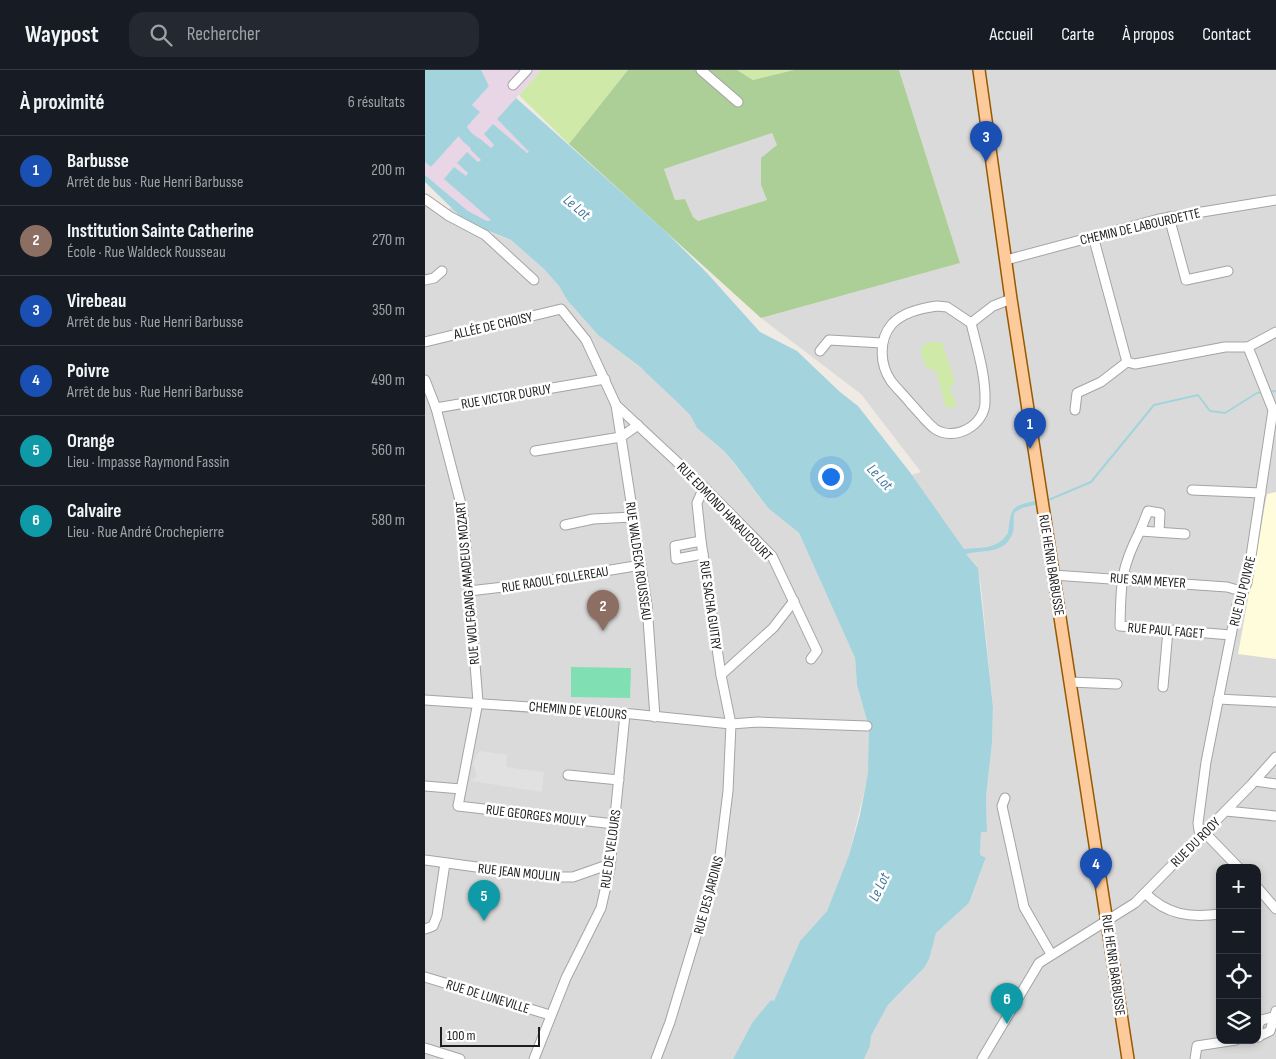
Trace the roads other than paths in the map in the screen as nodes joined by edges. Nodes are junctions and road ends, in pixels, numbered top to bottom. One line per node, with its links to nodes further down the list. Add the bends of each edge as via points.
1 (527, 70): 4 (street)
2 (701, 70): 5 (street)
3 (979, 70): 10 (main road, RUE HENRI BARBUSSE)
4 (513, 86)
5 (737, 102)
6 (425, 199): 14 (street, via 485,235)
7 (1276, 200): 8 (street, CHEMIN DE LABOURDETTE)
8 (1169, 217): 9 (street, CHEMIN DE LABOURDETTE); 12 (street, via 1186,280)
9 (1093, 236): 10 (street, CHEMIN DE LABOURDETTE); 23 (street)
10 (1006, 260): 15 (main road, RUE HENRI BARBUSSE)
11 (442, 271): 13 (street)
12 (1228, 271)
13 (425, 280)
14 (534, 280)
15 (1011, 299): 17 (street, via 1001,301); 43 (main road, RUE HENRI BARBUSSE)
16 (561, 309): 19 (street, ALLÉE DE CHOISY); 24 (street, RUE EDMOND HARAUCOURT, via 587,340)
17 (971, 323): 20 (street, via 947,307 930,307 909,313 892,324); 20 (street, via 985,403 979,421 965,431 936,430 927,421 891,380 882,359)
18 (1276, 332): 21 (street)
19 (425, 342)
20 (882, 343): 22 (street, via 829,340)
21 (1248, 347): 23 (street, via 1225,347 1135,364); 34 (street, RUE DU POIVRE, via 1273,410)
22 (820, 351)
23 (1127, 362): 28 (street, via 1101,382 1077,393)
24 (605, 379): 26 (street, RUE EDMOND HARAUCOURT); 27 (street, RUE VICTOR DURUY)
25 (425, 380): 27 (street)
26 (616, 405): 29 (street, RUE EDMOND HARAUCOURT); 30 (street, RUE WALDECK ROUSSEAU)
27 (436, 408): 46 (street, RUE WOLFGANG AMADEUS MOZART, via 463,512)
28 (1075, 410)
29 (638, 425): 30 (street); 32 (street, RUE EDMOND HARAUCOURT)
30 (621, 436): 31 (street); 35 (street, RUE WALDECK ROUSSEAU)
31 (535, 451)
32 (703, 487): 40 (street, RUE SACHA GUITRY, via 697,503); 47 (street, RUE EDMOND HARAUCOURT, via 772,556)
33 (1193, 490): 34 (street)
34 (1261, 493): 45 (street, RUE DU POIVRE, via 1247,583)
35 (633, 517): 36 (street, via 593,519); 42 (street, RUE WALDECK ROUSSEAU)
36 (565, 526)
37 (1139, 531): 38 (street); 38 (street, via 1148,511 1161,513); 44 (street)
38 (1159, 532): 39 (street)
39 (1185, 534)
40 (701, 541): 41 (street, RUE SACHA GUITRY); 41 (street, via 675,546 676,559)
41 (703, 554): 51 (street, RUE SACHA GUITRY)
42 (641, 566): 46 (street, RUE RAOUL FOLLEREAU); 60 (street, RUE WALDECK ROUSSEAU)
43 (1053, 575): 44 (street, RUE SAM MEYER); 52 (main road, RUE HENRI BARBUSSE)
44 (1121, 578): 45 (street, RUE SAM MEYER); 48 (street, RUE PAUL FAGET, via 1120,626)
45 (1241, 590): 49 (street, RUE DU POIVRE)
46 (469, 591): 57 (street, RUE WOLFGANG AMADEUS MOZART)
47 (794, 601): 50 (street, RUE EDMOND HARAUCOURT, via 817,651); 51 (street, via 773,628)
48 (1169, 630): 49 (street, RUE PAUL FAGET); 54 (street)
49 (1231, 636): 55 (street, RUE DU POIVRE)
50 (811, 659)
51 (721, 675): 61 (street, RUE SACHA GUITRY)
52 (1070, 682): 53 (street); 84 (main road, RUE HENRI BARBUSSE)
53 (1117, 684)
54 (1163, 687)
55 (1218, 699): 58 (street); 75 (street, RUE DU POIVRE, via 1198,823)
56 (425, 700): 57 (street, CHEMIN DE VELOURS)
57 (478, 702): 59 (street, CHEMIN DE VELOURS); 69 (street, RUE WOLFGANG AMADEUS MOZART)
58 (1276, 702)
59 (625, 714): 60 (street, CHEMIN DE VELOURS); 65 (street, RUE DE VELOURS)
60 (655, 717): 61 (street, CHEMIN DE VELOURS)
61 (731, 724): 62 (street, CHEMIN DE VELOURS); 95 (street, RUE DES JARDINS, via 728,791 720,856)
62 (867, 726)
63 (1276, 757): 66 (street, RUE DU ROOY)
64 (567, 775): 65 (street)
65 (619, 780): 74 (street, RUE DE VELOURS)
66 (1255, 781): 67 (street); 72 (street, RUE DU ROOY)
67 (1276, 784)
68 (425, 786): 69 (street)
69 (461, 789): 71 (street, RUE WOLFGANG AMADEUS MOZART)
70 (1005, 798): 86 (street, via 1002,806 1024,907)
71 (458, 806): 74 (street, RUE GEORGES MOULY)
72 (1226, 811): 73 (street); 75 (street, RUE DU ROOY)
73 (1276, 816)
74 (614, 824): 78 (street, RUE DE VELOURS)
75 (1202, 835): 79 (street); 81 (street, RUE DU ROOY)
76 (425, 860): 77 (street, RUE JEAN MOULIN)
77 (445, 863): 78 (street, RUE JEAN MOULIN, via 549,877 573,877); 85 (street, via 437,916 433,926)
78 (611, 864): 89 (street, RUE DE VELOURS, via 601,908)
79 (1235, 864)
80 (1261, 892): 82 (street)
81 (1145, 893): 83 (street, via 1156,904 1177,914 1198,917); 84 (street, RUE DU ROOY)
82 (1276, 909)
83 (1216, 915)
84 (1107, 920): 86 (street, RUE DU ROOY); 97 (main road, RUE HENRI BARBUSSE)
85 (425, 929)
86 (1051, 954): 96 (street, RUE DU ROOY, via 1039,963)
87 (425, 977): 89 (street, RUE DE LUNEVILLE)
88 (1275, 1014): 90 (street, via 1270,1031)
89 (550, 1016): 94 (street, RUE DE VELOURS)
90 (1261, 1036)
91 (1216, 1043): 98 (street, via 1197,1046)
92 (425, 1048): 93 (street)
93 (460, 1059)
94 (534, 1059)
95 (656, 1059)
96 (982, 1059)
97 (1128, 1059)
98 (1195, 1059)

